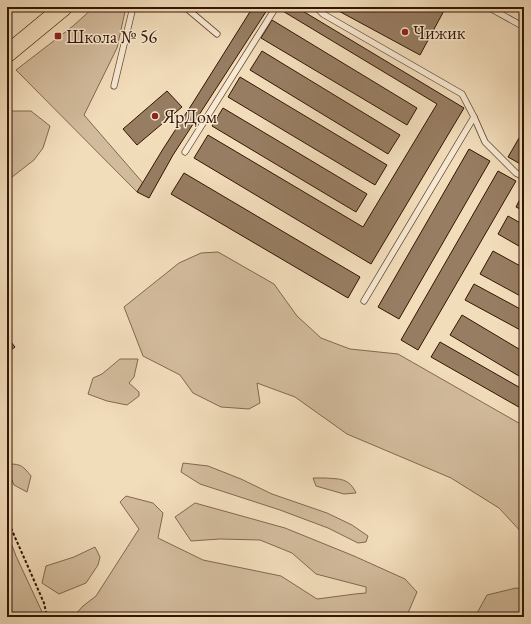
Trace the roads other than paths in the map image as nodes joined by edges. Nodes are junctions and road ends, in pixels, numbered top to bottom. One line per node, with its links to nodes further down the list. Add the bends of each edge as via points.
1 (47, 7): 10 (main road)
2 (64, 7): 11 (main road)
3 (133, 7): 12 (lane)
4 (185, 7): 9 (lane)
5 (276, 7): 14 (lane)
6 (316, 7): 13 (lane, via 323,14 462,94)
7 (488, 7): 8 (lane)
8 (524, 27)
9 (217, 34)
10 (7, 40)
11 (7, 54)
12 (114, 86)
13 (474, 117): 15 (lane, via 485,142 516,173); 16 (lane)
14 (185, 152)
15 (524, 177)
16 (364, 301)

